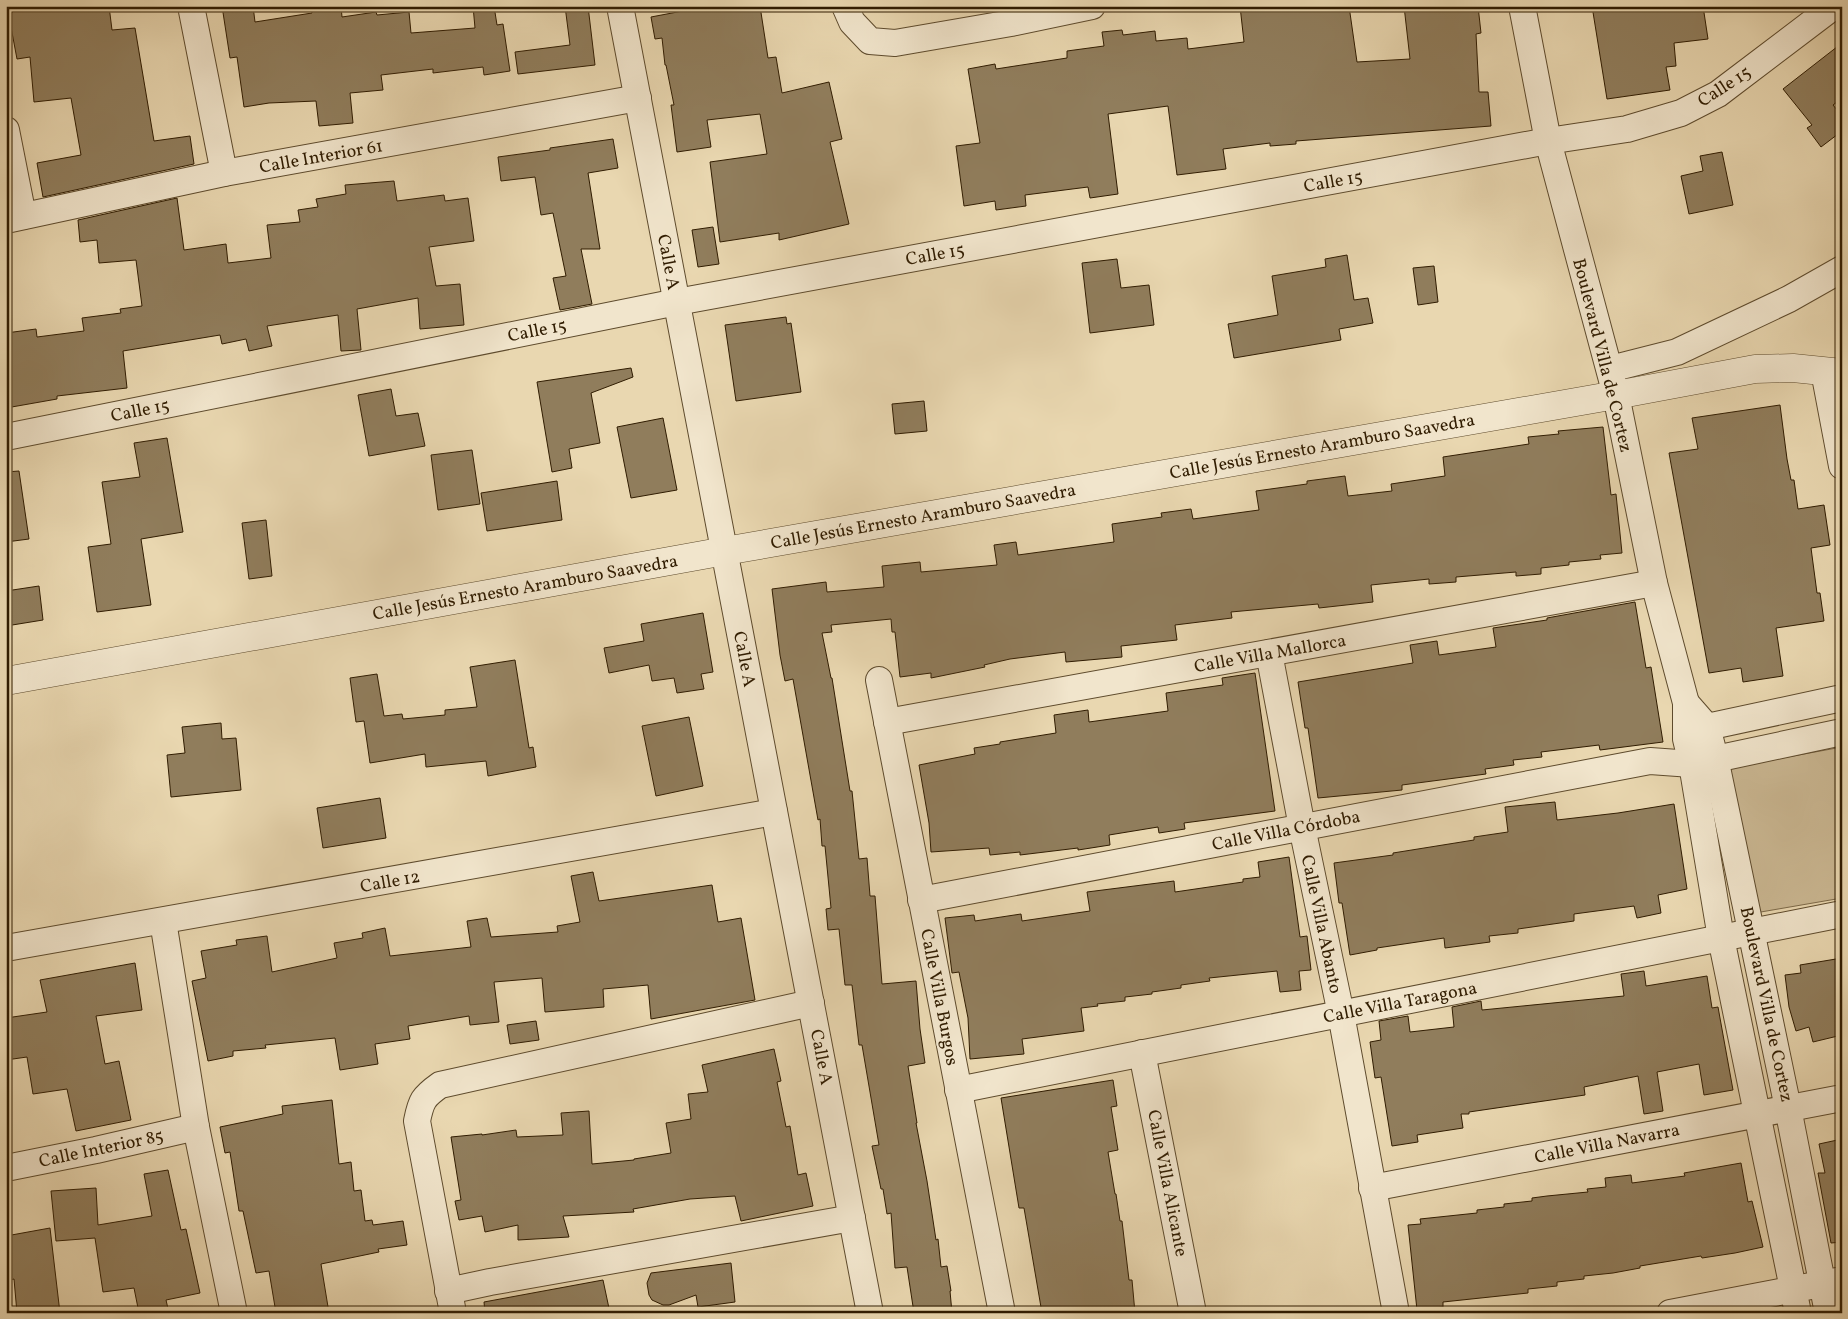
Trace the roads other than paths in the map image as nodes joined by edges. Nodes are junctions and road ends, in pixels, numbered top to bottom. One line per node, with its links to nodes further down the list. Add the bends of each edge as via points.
1 (191, 6): 10 (street)
2 (620, 6): 7 (street, Calle A)
3 (845, 6): 4 (street, via 852,22 870,41 895,43)
4 (1092, 6)
5 (1522, 6): 9 (street, Boulevard Villa de Cortez)
6 (1834, 6): 9 (street, Calle 15, via 1718,94 1680,113 1627,129)
7 (638, 98): 10 (street, Calle Interior 61); 13 (street, Calle A)
8 (6, 130): 11 (street)
9 (1548, 141): 13 (street, Calle 15); 14 (street, Boulevard Villa de Cortez)
10 (224, 174): 11 (street, Calle Interior 61)
11 (15, 218)
12 (1842, 270): 14 (street, via 1677,352)
13 (677, 302): 17 (street, Calle 15); 19 (street, Calle A)
14 (1610, 369): 16 (street, Boulevard Villa de Cortez)
15 (1833, 372): 16 (street, Calle Jesús Ernesto Aramburo Saavedra, via 1754,369); 18 (street)
16 (1616, 395): 19 (street, Calle Jesús Ernesto Aramburo Saavedra); 20 (street, Boulevard Villa de Cortez)
17 (6, 437)
18 (1842, 466)
19 (724, 550): 23 (street, Calle Jesús Ernesto Aramburo Saavedra); 28 (street, Calle A)
20 (1654, 583): 21 (street, Calle Villa Mallorca); 27 (street, Boulevard Villa de Cortez)
21 (1269, 653): 25 (street, Calle Villa Mallorca); 29 (street, Calle Villa Abanto)
22 (878, 680): 25 (street, Calle Villa Burgos)
23 (6, 681)
24 (1842, 698): 27 (street)
25 (887, 722): 30 (street, Calle Villa Burgos)
26 (1842, 732): 27 (street)
27 (1700, 747): 29 (street, Calle Villa Córdoba, via 1650,760); 33 (street, Boulevard Villa de Cortez); 34 (street, Boulevard Villa de Cortez)
28 (774, 812): 32 (street, Calle 12); 36 (street, Calle A)
29 (1302, 827): 30 (street, Calle Villa Córdoba); 37 (street, Calle Villa Abanto)
30 (921, 900): 39 (street, Calle Villa Burgos)
31 (1842, 914): 33 (street, Calle Villa Taragona)
32 (163, 921): 35 (street, Calle 12); 43 (street)
33 (1752, 932): 34 (street, Calle Villa Taragona); 41 (street, Boulevard Villa de Cortez)
34 (1721, 938): 37 (street, Calle Villa Taragona); 42 (street, Boulevard Villa de Cortez)
35 (6, 948)
36 (811, 1003): 46 (street, Calle A); 49 (street, via 440,1086 429,1094 420,1104 417,1121)
37 (1341, 1014): 38 (street, Calle Villa Taragona); 45 (street, Calle Villa Abanto)
38 (1142, 1053): 39 (street, Calle Villa Taragona); 53 (street, Calle Villa Alicante)
39 (958, 1090): 52 (street, Calle Villa Burgos)
40 (1842, 1098): 41 (street, Calle Villa Navarra)
41 (1788, 1108): 42 (street, Calle Villa Navarra); 47 (street, Boulevard Villa de Cortez)
42 (1757, 1114): 45 (street, Calle Villa Navarra); 48 (street, Boulevard Villa de Cortez)
43 (196, 1127): 44 (street, Calle Interior 85); 50 (street)
44 (6, 1168)
45 (1372, 1188): 54 (street, Calle Villa Abanto)
46 (852, 1218): 49 (street, via 490,1282); 51 (street, Calle A)
47 (1832, 1281): 48 (street); 56 (street, Boulevard Villa de Cortez)
48 (1796, 1301): 55 (street)
49 (451, 1302)
50 (234, 1313)
51 (870, 1313)
52 (1002, 1313)
53 (1193, 1313)
54 (1396, 1313)
55 (1670, 1313)
56 (1828, 1313)

